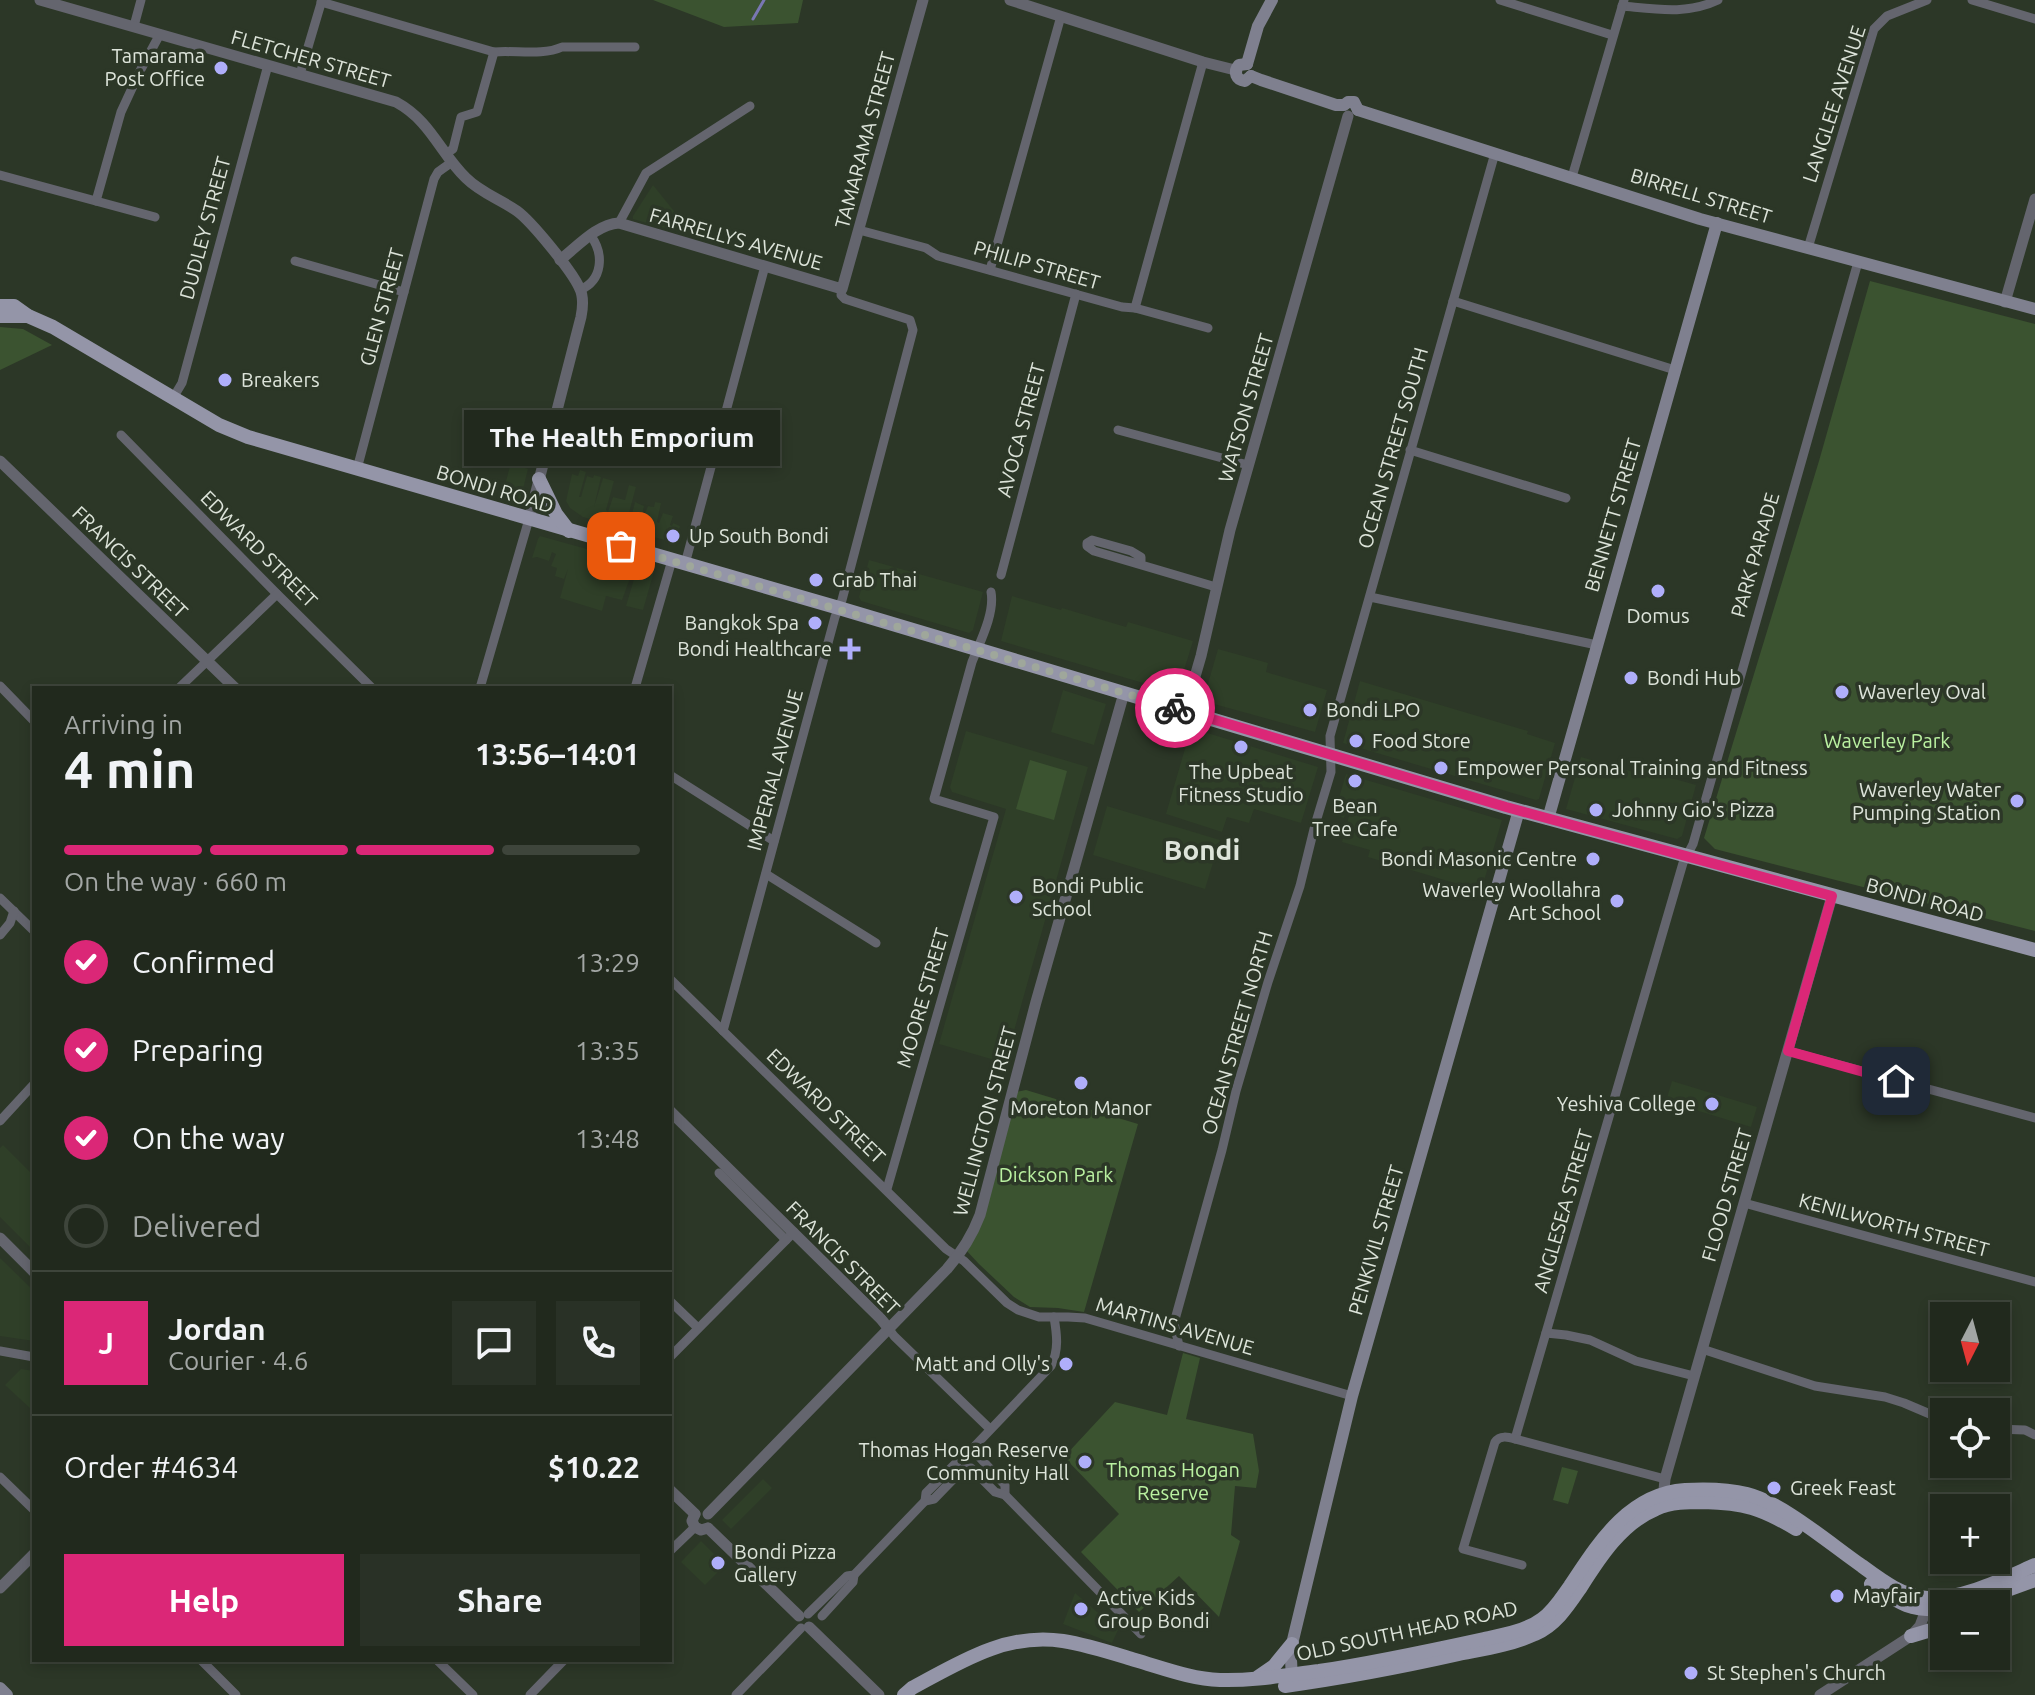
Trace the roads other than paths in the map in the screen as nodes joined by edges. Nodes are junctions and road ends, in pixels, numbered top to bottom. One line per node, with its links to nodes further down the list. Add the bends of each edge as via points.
1 (40, 0): 14 (street, FLETCHER STREET)
2 (141, 0): 14 (street)
3 (923, 0): 34 (street, TAMARAMA STREET)
4 (1010, 0): 12 (street, BIRRELL STREET)
5 (1272, 0): 21 (main road)
6 (1500, 0): 16 (street)
7 (1718, 0): 11 (street, via 1684,10)
8 (1927, 0): 36 (street, LANGLEE AVENUE, via 1887,16 1874,29)
9 (1972, 0): 13 (street)
10 (322, 1): 18 (street); 22 (street)
11 (1623, 3): 16 (street)
12 (1061, 16): 19 (street, BIRRELL STREET); 41 (street)
13 (2035, 19)
14 (134, 26): 15 (street, FLETCHER STREET)
15 (160, 34): 20 (street, FLETCHER STREET); 30 (street, via 121,112)
16 (1612, 35): 28 (street)
17 (635, 47): 18 (street)
18 (494, 52): 26 (street, GLEN STREET, via 477,112 461,117)
19 (1203, 62): 21 (street, BIRRELL STREET); 49 (street)
20 (268, 65): 22 (street, FLETCHER STREET); 55 (street, DUDLEY STREET, via 182,383)
21 (1244, 70): 24 (main road, BIRRELL STREET)
22 (300, 74): 26 (street, FLETCHER STREET, via 403,106)
23 (750, 106): 32 (street, via 646,173)
24 (1350, 110): 25 (main road, BIRRELL STREET); 60 (street, WATSON STREET)
25 (1495, 153): 28 (main road, BIRRELL STREET); 46 (street, OCEAN STREET SOUTH)
26 (449, 158): 37 (street, FLETCHER STREET, via 477,188 523,216); 44 (street, GLEN STREET, via 434,179)
27 (0, 175): 30 (street)
28 (1572, 177): 33 (main road, BIRRELL STREET)
29 (2035, 199): 47 (street)
30 (96, 201): 31 (street)
31 (155, 217)
32 (619, 223): 35 (street); 40 (street, FARRELLYS AVENUE)
33 (1717, 223): 36 (main road, BIRRELL STREET); 54 (main road, BENNETT STREET)
34 (859, 230): 41 (street, PHILIP STREET); 42 (street, TAMARAMA STREET)
35 (591, 236): 37 (street); 43 (street, via 600,250 599,266 594,281)
36 (1808, 248): 39 (main road, BIRRELL STREET)
37 (560, 260): 43 (street, FLETCHER STREET)
38 (295, 261): 44 (street)
39 (1858, 262): 47 (main road, BIRRELL STREET); 91 (street, PARK PARADE)
40 (765, 266): 42 (street, FARRELLYS AVENUE); 66 (street)
41 (990, 270): 45 (street, PHILIP STREET)
42 (842, 289): 73 (street, IMPERIAL AVENUE, via 845,299 907,318 913,327)
43 (580, 290): 62 (street, via 581,317)
44 (404, 292): 61 (street, GLEN STREET)
45 (1076, 294): 49 (street, PHILIP STREET); 68 (street, AVOCA STREET)
46 (1453, 301): 54 (street); 58 (street, OCEAN STREET SOUTH)
47 (2005, 302): 50 (main road, BIRRELL STREET)
48 (0, 306): 52 (main road, BONDI ROAD, via 14,306)
49 (1135, 308): 53 (street, PHILIP STREET)
50 (2035, 309)
51 (0, 316): 52 (main road, BONDI ROAD)
52 (28, 316): 55 (main road, BONDI ROAD)
53 (1208, 328)
54 (1675, 370): 74 (main road, BENNETT STREET)
55 (173, 398): 61 (main road, BONDI ROAD, via 234,432)
56 (1118, 430): 60 (street)
57 (121, 435): 71 (street, EDWARD STREET)
58 (1410, 450): 63 (street); 72 (street, OCEAN STREET SOUTH)
59 (0, 461): 76 (street, FRANCIS STREET)
60 (1248, 465): 69 (street, WATSON STREET)
61 (357, 469): 64 (main road, BONDI ROAD)
62 (539, 479): 64 (street); 65 (main road)
63 (1566, 498)
64 (529, 519): 65 (main road, BONDI ROAD); 81 (street)
65 (569, 531): 66 (main road, BONDI ROAD)
66 (679, 562): 73 (main road, BONDI ROAD); 82 (street)
67 (1141, 563): 67 (street, via 1094,551 1087,543 1131,551); 69 (street)
68 (1001, 575)
69 (1216, 587): 84 (street, WATSON STREET)
70 (991, 592): 75 (street)
71 (277, 594): 76 (street); 80 (street, EDWARD STREET)
72 (1370, 597): 74 (street); 86 (street, OCEAN STREET SOUTH, via 1330,736)
73 (839, 608): 75 (main road, BONDI ROAD); 90 (street, IMPERIAL AVENUE)
74 (1597, 645): 89 (main road, BENNETT STREET)
75 (977, 650): 83 (main road, BONDI ROAD); 108 (street, MOORE STREET, via 934,799 994,817)
76 (208, 662): 78 (street); 79 (street, FRANCIS STREET)
77 (0, 686): 85 (street)
78 (181, 686)
79 (233, 686)
80 (370, 686)
81 (481, 686)
82 (636, 686)
83 (1124, 693): 84 (main road, BONDI ROAD); 112 (street, WELLINGTON STREET, via 980,1215)
84 (1185, 711): 86 (main road, BONDI ROAD)
85 (32, 719)
86 (1331, 754): 88 (main road, BONDI ROAD); 117 (street, OCEAN STREET NORTH, via 1331,772 1300,886 1236,1091)
87 (672, 776): 90 (street)
88 (1519, 810): 89 (main road, BONDI ROAD); 128 (main road, PENKIVIL STREET)
89 (1548, 819): 91 (main road, BONDI ROAD)
90 (774, 841): 92 (street, IMPERIAL AVENUE)
91 (1686, 856): 93 (main road, BONDI ROAD); 120 (street, ANGLESEA STREET)
92 (766, 874): 98 (street); 101 (street, IMPERIAL AVENUE)
93 (1832, 896): 99 (main road, BONDI ROAD); 102 (street, FLOOD STREET)
94 (0, 898): 95 (street)
95 (14, 911): 96 (street); 97 (street)
96 (32, 929)
97 (0, 935)
98 (876, 943)
99 (2035, 950)
100 (672, 981): 101 (street, EDWARD STREET)
101 (723, 1031): 108 (street, EDWARD STREET)
102 (1788, 1051): 105 (street); 109 (street, FLOOD STREET)
103 (32, 1086): 106 (street)
104 (672, 1113): 110 (street, FRANCIS STREET)
105 (2035, 1118)
106 (0, 1121)
107 (719, 1173): 110 (street, FRANCIS STREET)
108 (887, 1189): 112 (street, EDWARD STREET)
109 (1744, 1203): 114 (street, KENILWORTH STREET); 123 (street, FLOOD STREET)
110 (790, 1236): 118 (street); 119 (street, FRANCIS STREET)
111 (0, 1238): 113 (street)
112 (958, 1257): 116 (street, MARTINS AVENUE, via 1012,1307); 119 (street, WELLINGTON STREET)
113 (32, 1270)
114 (2035, 1282)
115 (672, 1303): 118 (street)
116 (1054, 1317): 121 (street, MARTINS AVENUE, via 1085,1318); 130 (street, via 1057,1346 1051,1366)
117 (1174, 1323): 121 (street, OCEAN STREET NORTH); 122 (street, OCEAN STREET NORTH)
118 (698, 1328): 125 (street)
119 (889, 1329): 130 (street, FRANCIS STREET); 142 (street, WELLINGTON STREET)
120 (1546, 1333): 127 (street, via 1590,1340 1636,1361); 133 (street, ANGLESEA STREET)
121 (1157, 1340): 122 (street, MARTINS AVENUE)
122 (1179, 1346): 128 (street, MARTINS AVENUE)
123 (1702, 1349): 127 (street, FLOOD STREET); 129 (street, via 1815,1386 1885,1397)
124 (0, 1351): 126 (street)
125 (672, 1355)
126 (32, 1357)
127 (1694, 1376): 137 (street, FLOOD STREET)
128 (1352, 1396): 158 (main road, PENKIVIL STREET)
129 (1930, 1414)
130 (990, 1429): 134 (street)
131 (2010, 1429): 132 (street)
132 (2035, 1435)
133 (1515, 1439): 137 (street); 146 (street, via 1495,1442 1463,1549)
134 (972, 1449): 138 (street, via 1005,1485); 139 (street, via 926,1493)
135 (0, 1477): 140 (street)
136 (672, 1492): 141 (street)
137 (1664, 1493): 152 (main road, OLD SOUTH HEAD ROAD, via 1676,1503 1750,1506 1806,1535 1897,1601 1914,1608); 163 (main road, OLD SOUTH HEAD ROAD, via 1619,1536 1559,1618 1538,1633); 164 (main road, OLD SOUTH HEAD ROAD, via 1640,1504 1604,1536 1562,1598 1532,1625)
138 (1005, 1495): 139 (street, via 967,1467 934,1499); 156 (street)
139 (925, 1501): 148 (street)
140 (32, 1508)
141 (695, 1514): 142 (street); 143 (street, via 692,1521)
142 (708, 1514): 143 (street, via 711,1519)
143 (701, 1527): 144 (street); 154 (street)
144 (672, 1549)
145 (32, 1556): 150 (street)
146 (1522, 1565)
147 (2035, 1565): 152 (main road)
148 (854, 1575): 153 (street); 154 (street, via 847,1576)
149 (2035, 1580): 151 (main road)
150 (0, 1588)
151 (2008, 1590)
152 (1929, 1604): 157 (street)
153 (822, 1616)
154 (804, 1621): 170 (street); 171 (street)
155 (1930, 1630): 157 (main road)
156 (1141, 1634)
157 (1911, 1636): 175 (street)
158 (1292, 1644): 162 (main road); 164 (main road, PENKIVIL STREET)
159 (203, 1662): 167 (street)
160 (439, 1662): 168 (street)
161 (562, 1662): 169 (street)
162 (1255, 1679): 164 (main road, OLD SOUTH HEAD ROAD); 172 (main road, OLD SOUTH HEAD ROAD, via 1194,1677 1076,1643 1035,1639 984,1651)
163 (1321, 1681): 164 (main road, OLD SOUTH HEAD ROAD); 174 (main road)
164 (1292, 1685): 173 (main road, OLD SOUTH HEAD ROAD, via 1205,1688 1043,1648 997,1655)
165 (0, 1688): 166 (main road)
166 (7, 1695)
167 (236, 1695)
168 (473, 1695)
169 (530, 1695)
170 (736, 1695)
171 (879, 1695)
172 (904, 1695)
173 (920, 1695)
174 (1306, 1695)
175 (1820, 1695)

